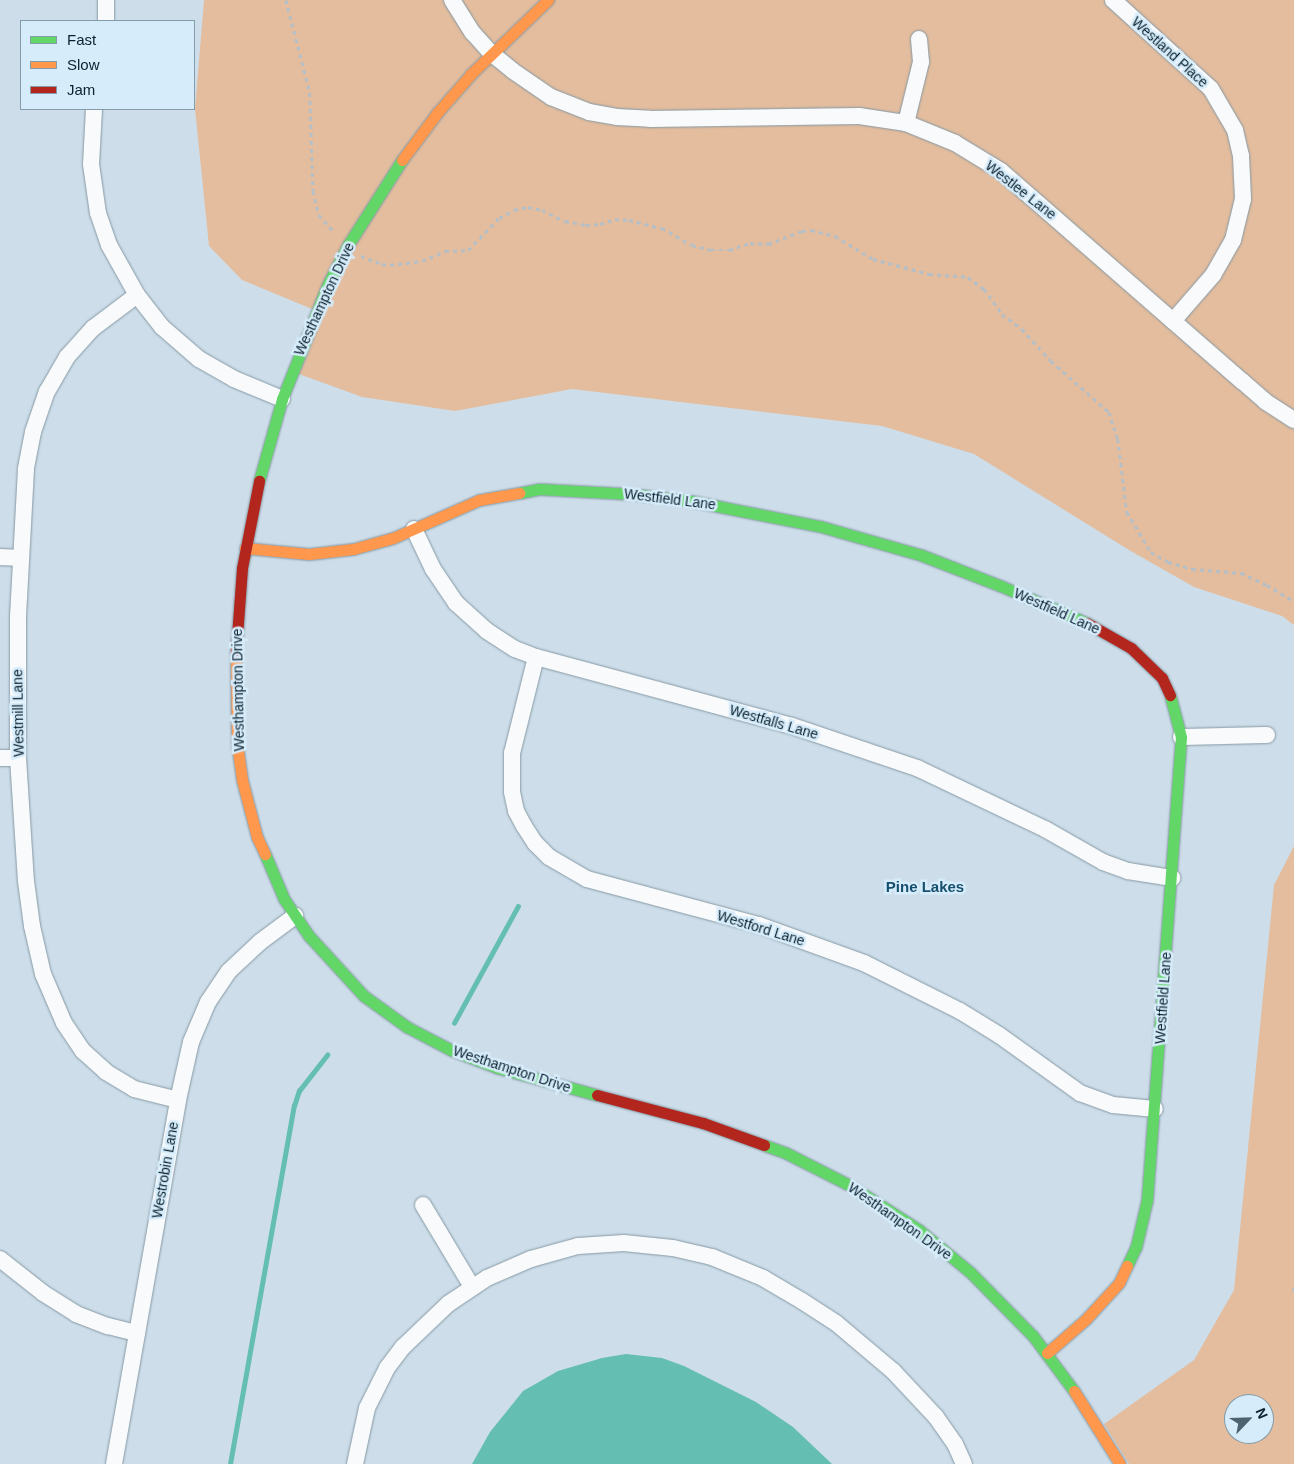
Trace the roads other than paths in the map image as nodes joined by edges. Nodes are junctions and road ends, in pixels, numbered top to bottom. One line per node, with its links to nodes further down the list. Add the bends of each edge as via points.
1 (106, 0): 5 (street)
2 (452, 0): 7 (street, Westlee Lane)
3 (548, 0): 7 (street, Westhampton Drive)
4 (1113, 0): 11 (street, Westland Place, via 1212,89 1227,114 1238,143 1243,170 1243,199 1238,226 1228,252 1213,275)
5 (106, 20)
6 (919, 39): 9 (street, via 921,62)
7 (491, 53): 9 (street, Westlee Lane, via 551,97 603,115 669,119 843,115); 12 (street, Westhampton Drive, via 423,131 385,184 348,245 312,320)
8 (94, 110): 10 (street, via 91,158 98,213 109,245)
9 (906, 123): 11 (street, Westlee Lane, via 955,143 1001,171)
10 (136, 295): 12 (street, via 162,327 199,359 234,379); 17 (street, Westmill Lane, via 102,320 75,347 47,391 29,449)
11 (1173, 321): 13 (street, Westlee Lane, via 1266,402)
12 (282, 399): 15 (street, Westhampton Drive, via 259,480)
13 (1294, 420)
14 (414, 529): 15 (street, Westfield Lane, via 372,545 324,554); 18 (street, Westfalls Lane, via 444,587 472,619 502,642); 20 (street, Westfield Lane, via 479,500 517,491 559,488 691,501 819,526 962,570 1120,640 1162,678 1173,700)
15 (245, 548): 24 (street, Westhampton Drive, via 235,666 239,764 257,837 274,879)
16 (0, 557): 17 (street)
17 (21, 558): 22 (street, Westmill Lane, via 17,654)
18 (536, 657): 23 (street, Westfalls Lane, via 792,726 909,765 1036,824 1104,862 1128,871); 26 (street, Westford Lane, via 512,753 512,792 516,811 524,826 549,857 587,879 759,925 864,963 960,1011 1080,1093 1113,1105)
19 (1267, 735): 20 (street)
20 (1181, 737): 23 (street, Westfield Lane)
21 (0, 758): 22 (street)
22 (18, 758): 25 (street, Westmill Lane, via 26,882 33,934 43,974 64,1023 83,1051 106,1072 134,1089)
23 (1172, 878): 26 (street, Westfield Lane)
24 (296, 916): 25 (street, Westrobin Lane, via 248,952 214,991 195,1029); 31 (street, Westhampton Drive, via 328,959 364,996 441,1046 534,1078 703,1123 786,1154 849,1185 947,1252 992,1293)
25 (178, 1100): 30 (street, Westrobin Lane)
26 (1155, 1109): 31 (street, Westfield Lane, via 1147,1200 1129,1266 1105,1299)
27 (423, 1205): 29 (street)
28 (0, 1259): 30 (street, via 76,1314)
29 (472, 1287): 33 (street, via 431,1318 386,1368 362,1421); 34 (street, via 531,1258 578,1246 609,1243 656,1245 712,1257 763,1278 861,1343 893,1371 936,1417)
30 (137, 1333): 32 (street, Westrobin Lane)
31 (1047, 1353): 35 (street, Westhampton Drive)
32 (114, 1464)
33 (355, 1464)
34 (964, 1464)
35 (1120, 1464)

